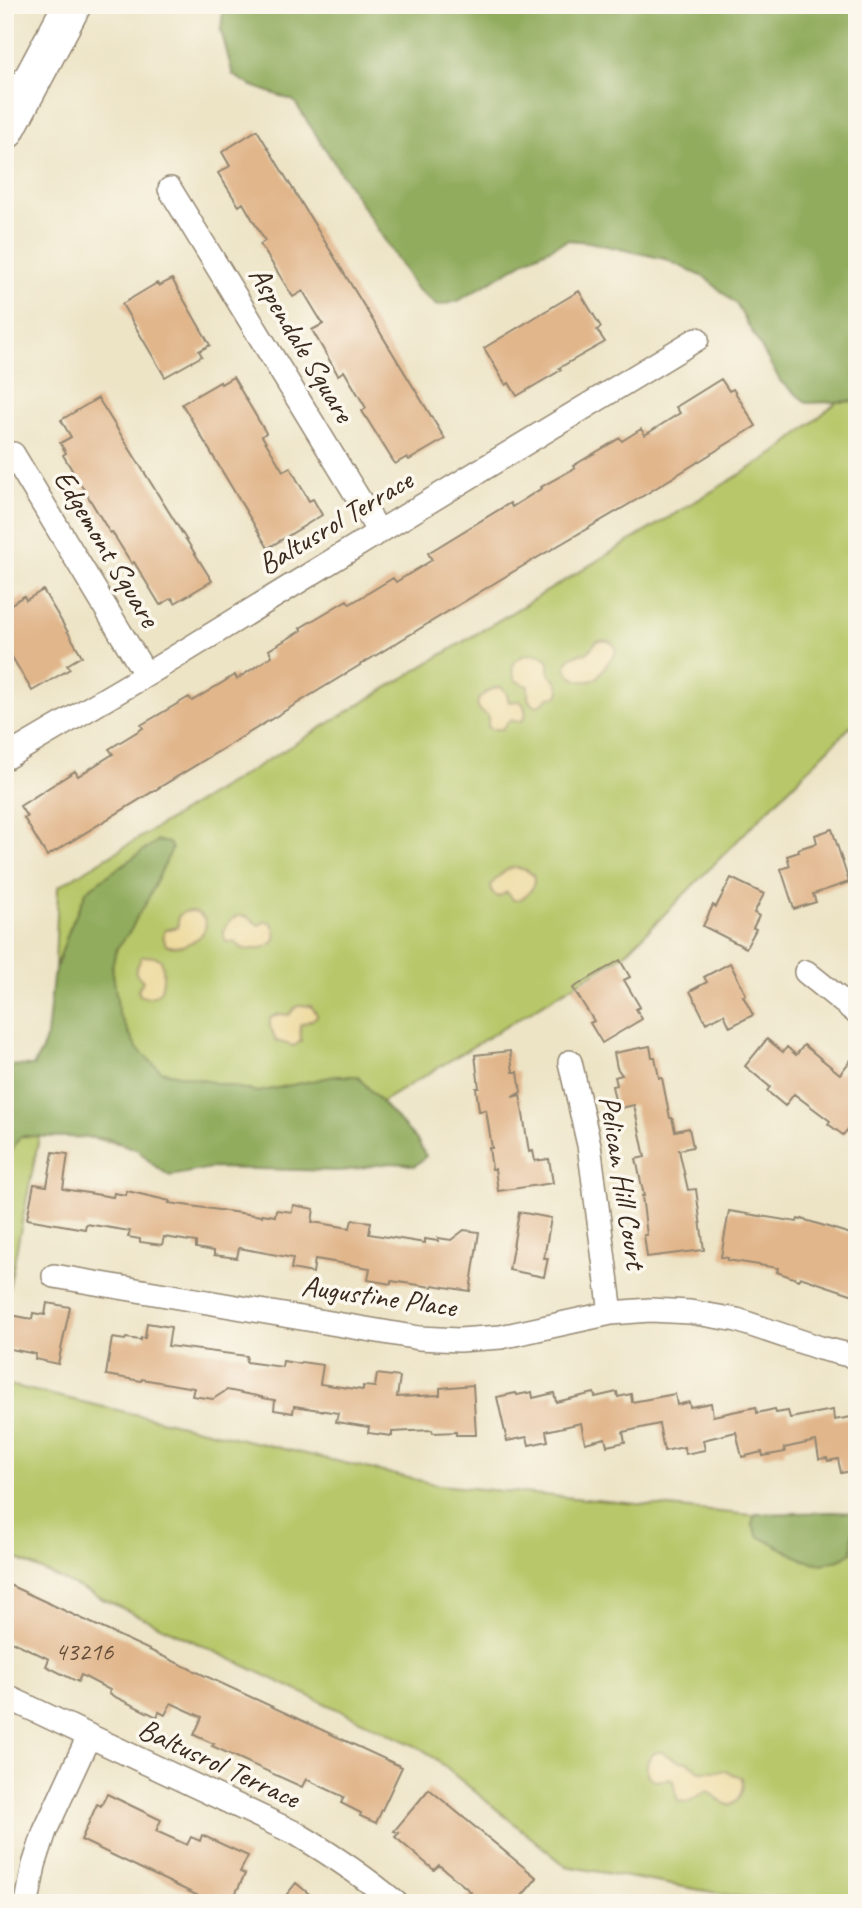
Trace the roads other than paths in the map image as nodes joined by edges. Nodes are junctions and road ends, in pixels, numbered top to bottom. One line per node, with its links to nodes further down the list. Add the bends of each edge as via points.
1 (72, 5): 2 (main road)
2 (5, 131)
3 (170, 189): 6 (street, Aspendale Square)
4 (697, 340): 6 (street, Baltusrol Terrace)
5 (13, 454): 7 (street, Edgemont Square)
6 (379, 531): 7 (street, Baltusrol Terrace)
7 (146, 675): 8 (street, Baltusrol Terrace)
8 (5, 758)
9 (806, 972): 10 (street)
10 (857, 1013)
11 (570, 1062): 13 (street, Pelican Hill Court, via 589,1145)
12 (54, 1276): 13 (street, Augustine Place, via 419,1338 501,1337)
13 (611, 1313): 14 (street, Augustine Place, via 690,1312 737,1320)
14 (857, 1357)
15 (5, 1696): 16 (street, Baltusrol Terrace)
16 (89, 1736): 17 (street, via 45,1830); 18 (street, Baltusrol Terrace, via 297,1834)
17 (27, 1903)
18 (396, 1903)

